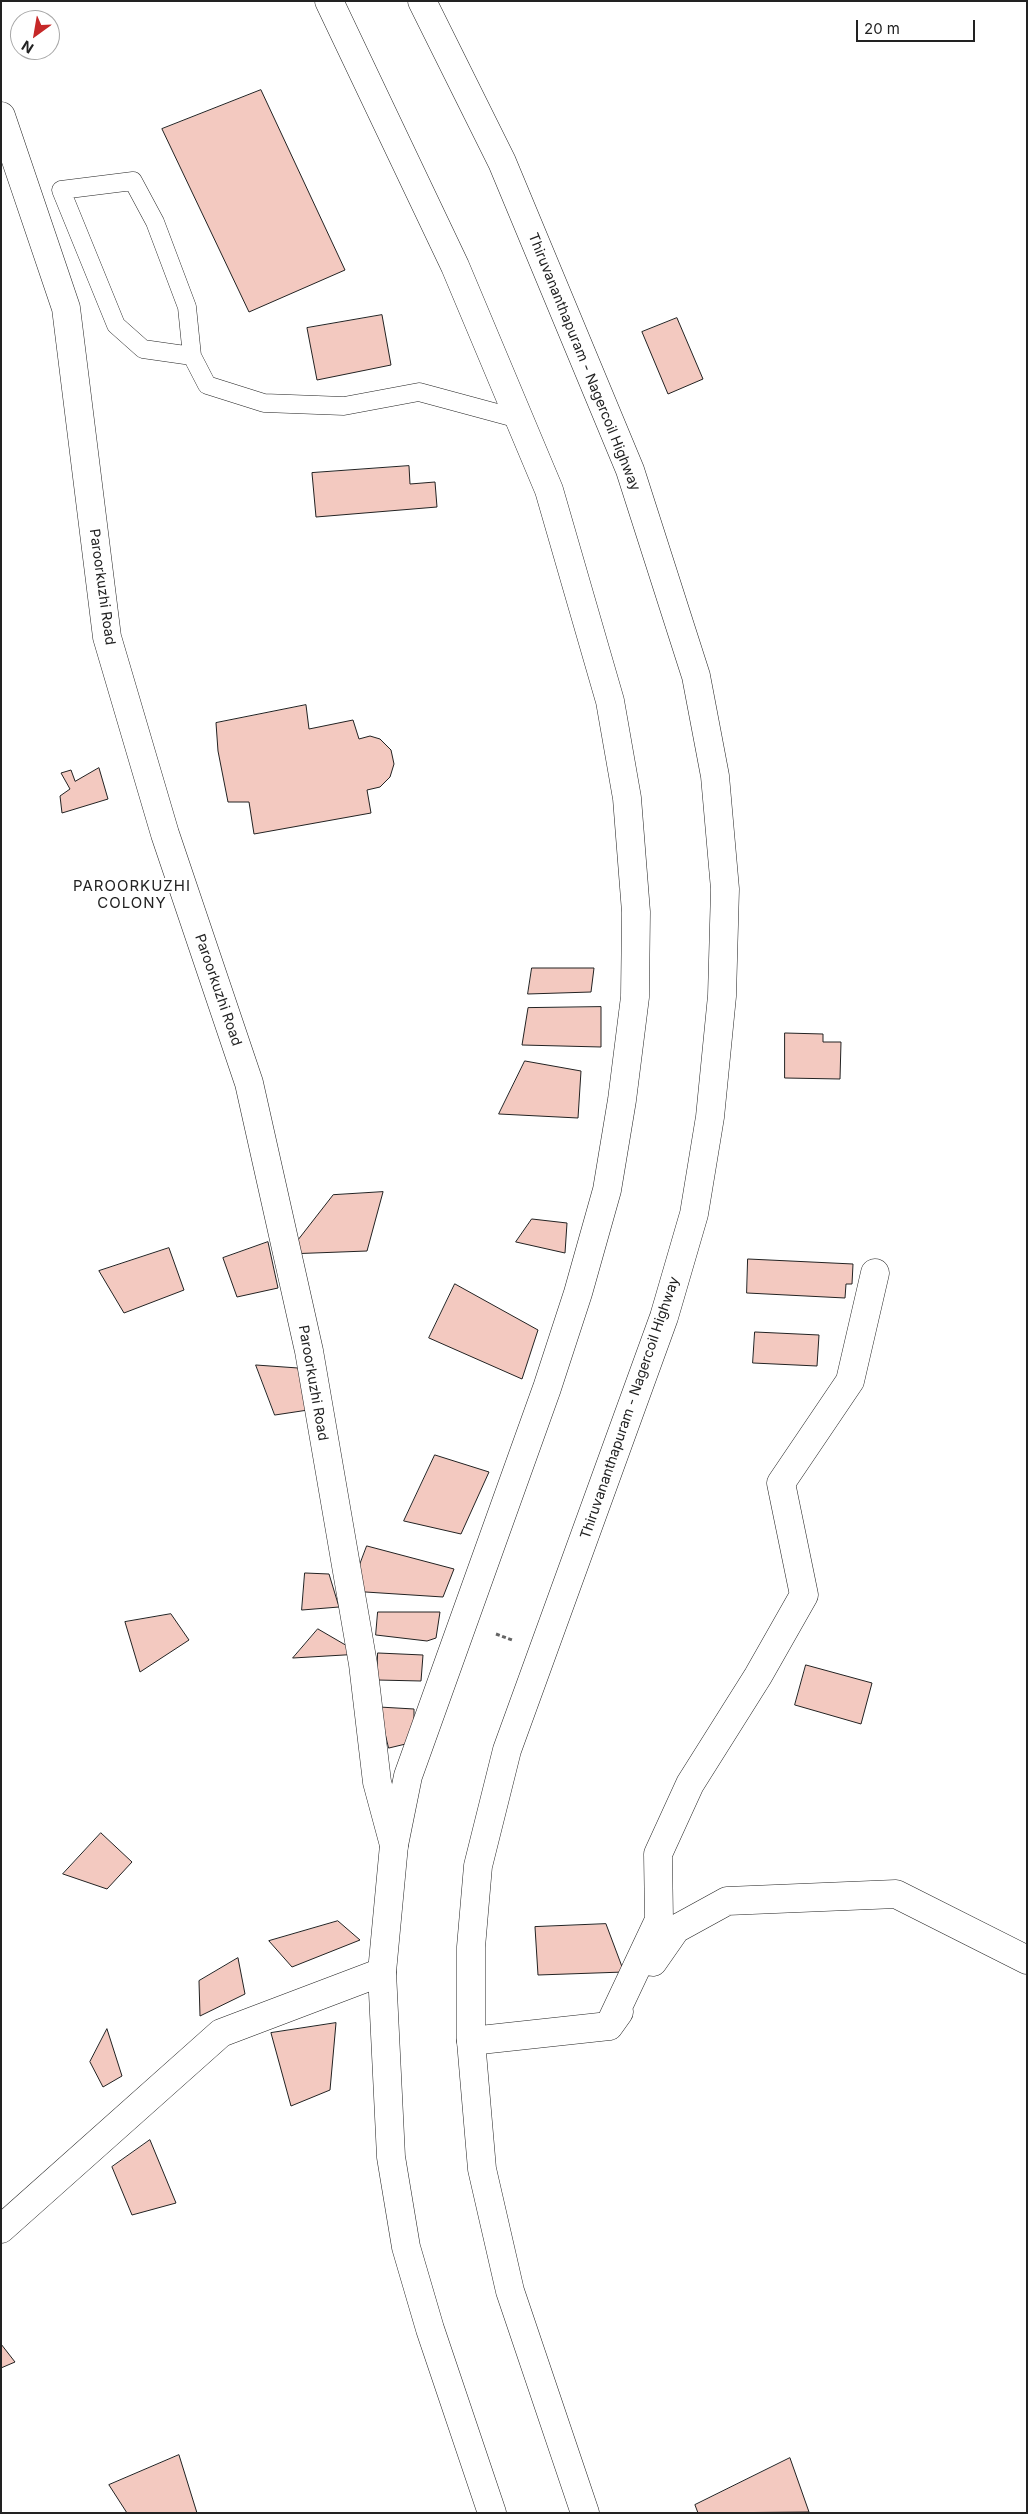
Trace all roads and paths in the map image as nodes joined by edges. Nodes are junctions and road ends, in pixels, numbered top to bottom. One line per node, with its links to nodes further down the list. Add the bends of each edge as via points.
1 (329, 1): 5 (main road, via 455,266)
2 (422, 1): 11 (main road, Thiruvananthapuram - Nagercoil Highway, via 502,162 630,470 696,676 715,776 726,889 722,996 710,1117 694,1214 664,1317 508,1750 478,1866 471,1947)
3 (1, 116): 7 (main road, Paroorkuzhi Road, via 66,308 107,637 165,834 249,1083 308,1352 363,1664 377,1782)
4 (192, 356): 4 (lane, via 186,307 155,222 133,181 62,190 116,325 143,350); 5 (lane, via 207,385 264,403 344,406 419,392)
5 (519, 420): 7 (main road, via 548,490 610,701 628,817 636,912 635,997 607,1190 578,1293 408,1776)
6 (875, 1273): 10 (main road, via 850,1381 781,1483 804,1595 690,1784 658,1854 659,1920)
7 (394, 1845): 9 (main road)
8 (1027, 1960): 10 (main road, via 896,1894 727,1901 676,1930)
9 (382, 1972): 12 (main road, via 221,2033); 13 (main road, via 391,2157 406,2247)
10 (609, 2026): 11 (main road)
11 (471, 2041): 14 (main road, Thiruvananthapuram - Nagercoil Highway, via 482,2169 510,2291)
12 (1, 2229)
13 (492, 2513)
14 (585, 2513)

